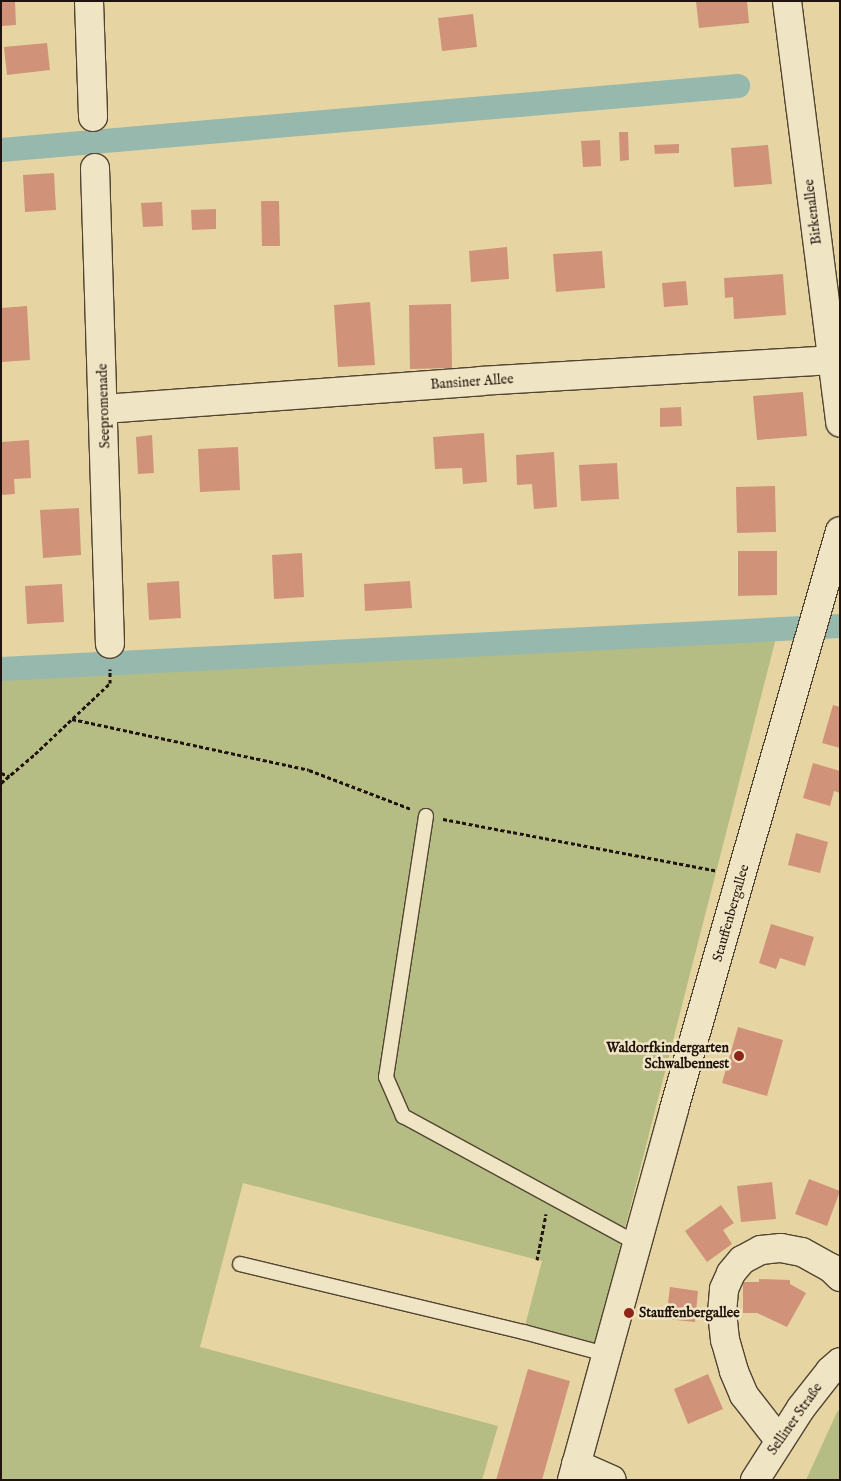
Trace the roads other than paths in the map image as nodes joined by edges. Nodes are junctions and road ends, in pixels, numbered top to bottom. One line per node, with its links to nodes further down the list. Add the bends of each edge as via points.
1 (89, 1): 3 (street)
2 (787, 1): 5 (street, Birkenallee)
3 (93, 117)
4 (95, 168): 6 (street, Seepromenade)
5 (835, 359): 6 (street, Bansiner Allee, via 481,381); 7 (street, Birkenallee)
6 (104, 410): 9 (street, Seepromenade)
7 (840, 423)
8 (840, 531): 11 (street, Stauffenbergallee)
9 (110, 644)
10 (426, 816): 11 (lane, via 386,1077 403,1116)
11 (636, 1243): 14 (street, Stauffenbergallee)
12 (240, 1264): 14 (lane)
13 (840, 1277): 16 (street, via 831,1268 802,1252 781,1248 761,1250 742,1260 724,1289 722,1313 734,1371 744,1395)
14 (605, 1354): 17 (street, Stauffenbergallee)
15 (840, 1362): 16 (street, Selliner Straße)
16 (779, 1440): 19 (street, Selliner Straße)
17 (574, 1472): 18 (street, Stauffenbergallee)
18 (612, 1480)
19 (756, 1480)

